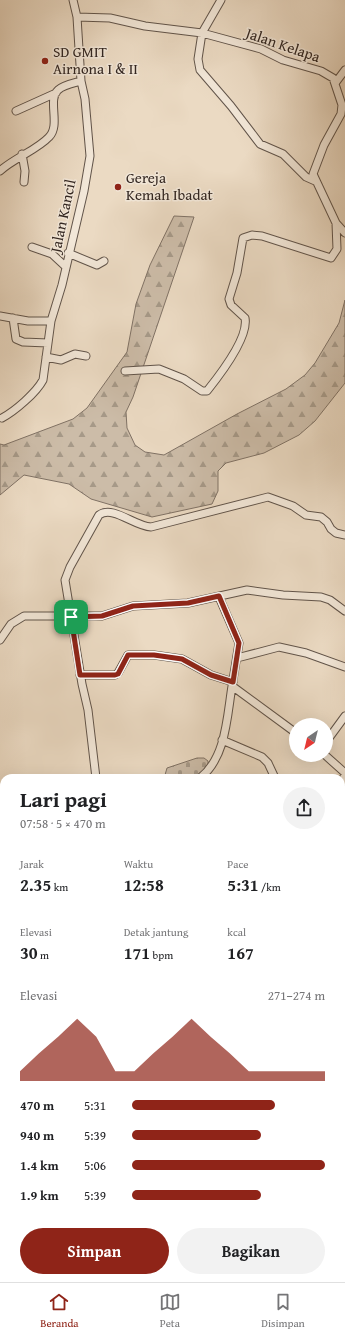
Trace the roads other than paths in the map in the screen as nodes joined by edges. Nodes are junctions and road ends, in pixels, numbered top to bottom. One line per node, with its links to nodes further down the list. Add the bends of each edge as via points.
1 (73, 0): 3 (street, Jalan Kancil)
2 (221, 0): 4 (street)
3 (77, 17): 4 (street, Jalan Kelapa, via 110,18 145,26); 6 (street, Jalan Kancil)
4 (202, 33): 7 (street, Jalan Kelapa, via 261,49 289,63 321,72); 12 (street, via 198,59 203,76 231,106 258,143 283,154 306,177)
5 (345, 70): 7 (street)
6 (81, 80): 8 (street, via 59,89); 17 (street, Jalan Kancil, via 90,156)
7 (336, 82): 12 (street, via 342,105 341,114 314,167)
8 (56, 93): 9 (street); 10 (street, via 54,125 50,136)
9 (16, 111)
10 (22, 154): 11 (street); 13 (street)
11 (0, 171)
12 (315, 181): 14 (street)
13 (24, 182)
14 (336, 223): 15 (street); 26 (street, via 337,249 331,258 262,236 252,235 243,238 230,299 231,305 245,318 245,326 232,357 207,391 202,391 184,379 159,369)
15 (345, 233)
16 (32, 247): 19 (street, via 52,254)
17 (68, 254): 18 (street, via 97,265); 19 (street, Jalan Kancil)
18 (104, 261)
19 (66, 267): 22 (street, Jalan Kancil)
20 (0, 316): 21 (street)
21 (13, 318): 22 (street); 23 (street, via 15,336 19,341)
22 (51, 321): 23 (street, Jalan Kancil)
23 (48, 343): 25 (street, Jalan Kancil)
24 (86, 356): 25 (street, via 75,354 61,360)
25 (46, 357): 27 (street, Jalan Kancil, via 43,380 39,387)
26 (125, 372)
27 (2, 418)
28 (345, 535): 31 (street, via 330,529 327,522 321,518 306,516 293,506 268,496 151,527 111,512 103,512 92,525 65,580)
29 (219, 596): 30 (street, via 251,590 315,596 330,600); 31 (street, via 188,603 133,606 102,616); 33 (street, via 238,639)
30 (345, 611)
31 (71, 617): 32 (street, via 24,616 11,624); 35 (street)
32 (0, 640)
33 (237, 658): 34 (street, via 279,647 306,653); 36 (street)
34 (345, 667)
35 (80, 675): 36 (street, via 115,675 128,655 154,655 182,659); 43 (street, via 88,710)
36 (232, 684): 38 (street); 40 (street)
37 (345, 716): 39 (street)
38 (289, 728)
39 (333, 732)
40 (222, 740): 44 (street, via 213,767); 45 (street, via 262,758 268,763)
41 (333, 762): 42 (street)
42 (345, 773)
43 (96, 774)
44 (205, 774)
45 (273, 774)

